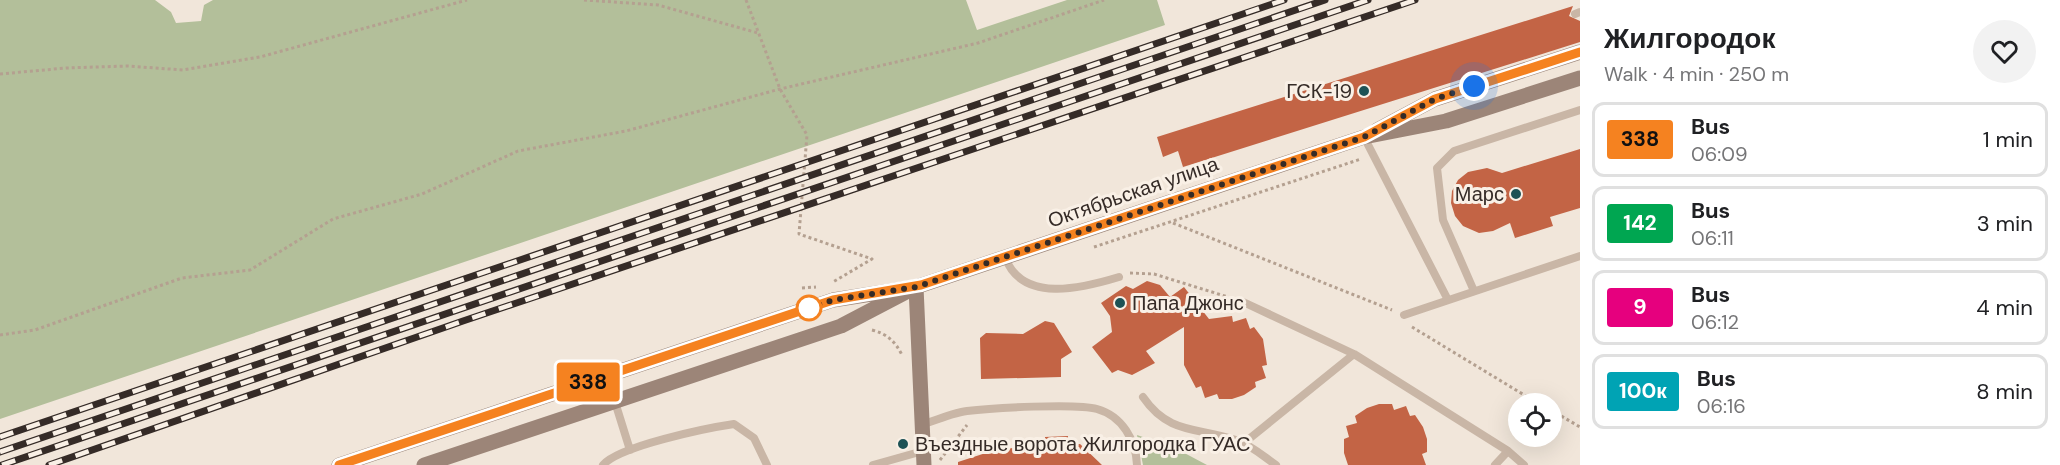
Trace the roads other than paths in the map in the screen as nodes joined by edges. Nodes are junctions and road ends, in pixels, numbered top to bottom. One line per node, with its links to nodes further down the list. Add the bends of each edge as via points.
1 (1575, 50): 4 (main road, Октябрьская улица, via 1435,99)
2 (1580, 78): 4 (main road, Октябрьская улица, via 1446,121)
3 (1580, 110): 9 (lane, via 1454,151 1437,168 1443,220)
4 (1364, 137): 6 (main road, Октябрьская улица); 10 (lane)
5 (1580, 256): 9 (lane)
6 (1005, 257): 7 (lane, via 1017,278 1034,286 1073,289); 8 (main road, Октябрьская улица)
7 (1119, 277)
8 (916, 287): 15 (main road, via 841,326); 16 (main road); 21 (main road, via 833,300)
9 (1474, 291): 10 (lane)
10 (1448, 300): 12 (lane)
11 (1241, 302): 13 (lane)
12 (1404, 315)
13 (1354, 354): 17 (lane); 19 (lane)
14 (1143, 397): 17 (lane, via 1156,414 1173,425)
15 (615, 402): 18 (lane); 22 (main road)
16 (922, 425): 20 (main road); 26 (lane, via 964,411 1096,408 1128,432 1134,442)
17 (1244, 443): 27 (lane)
18 (630, 450): 23 (lane, via 610,457); 24 (lane, via 734,424 754,438)
19 (1508, 451): 28 (lane); 29 (lane)
20 (924, 458): 25 (lane)
21 (339, 465)
22 (424, 465)
23 (603, 465)
24 (767, 465)
25 (873, 465)
26 (1137, 465)
27 (1275, 465)
28 (1495, 465)
29 (1524, 465)

